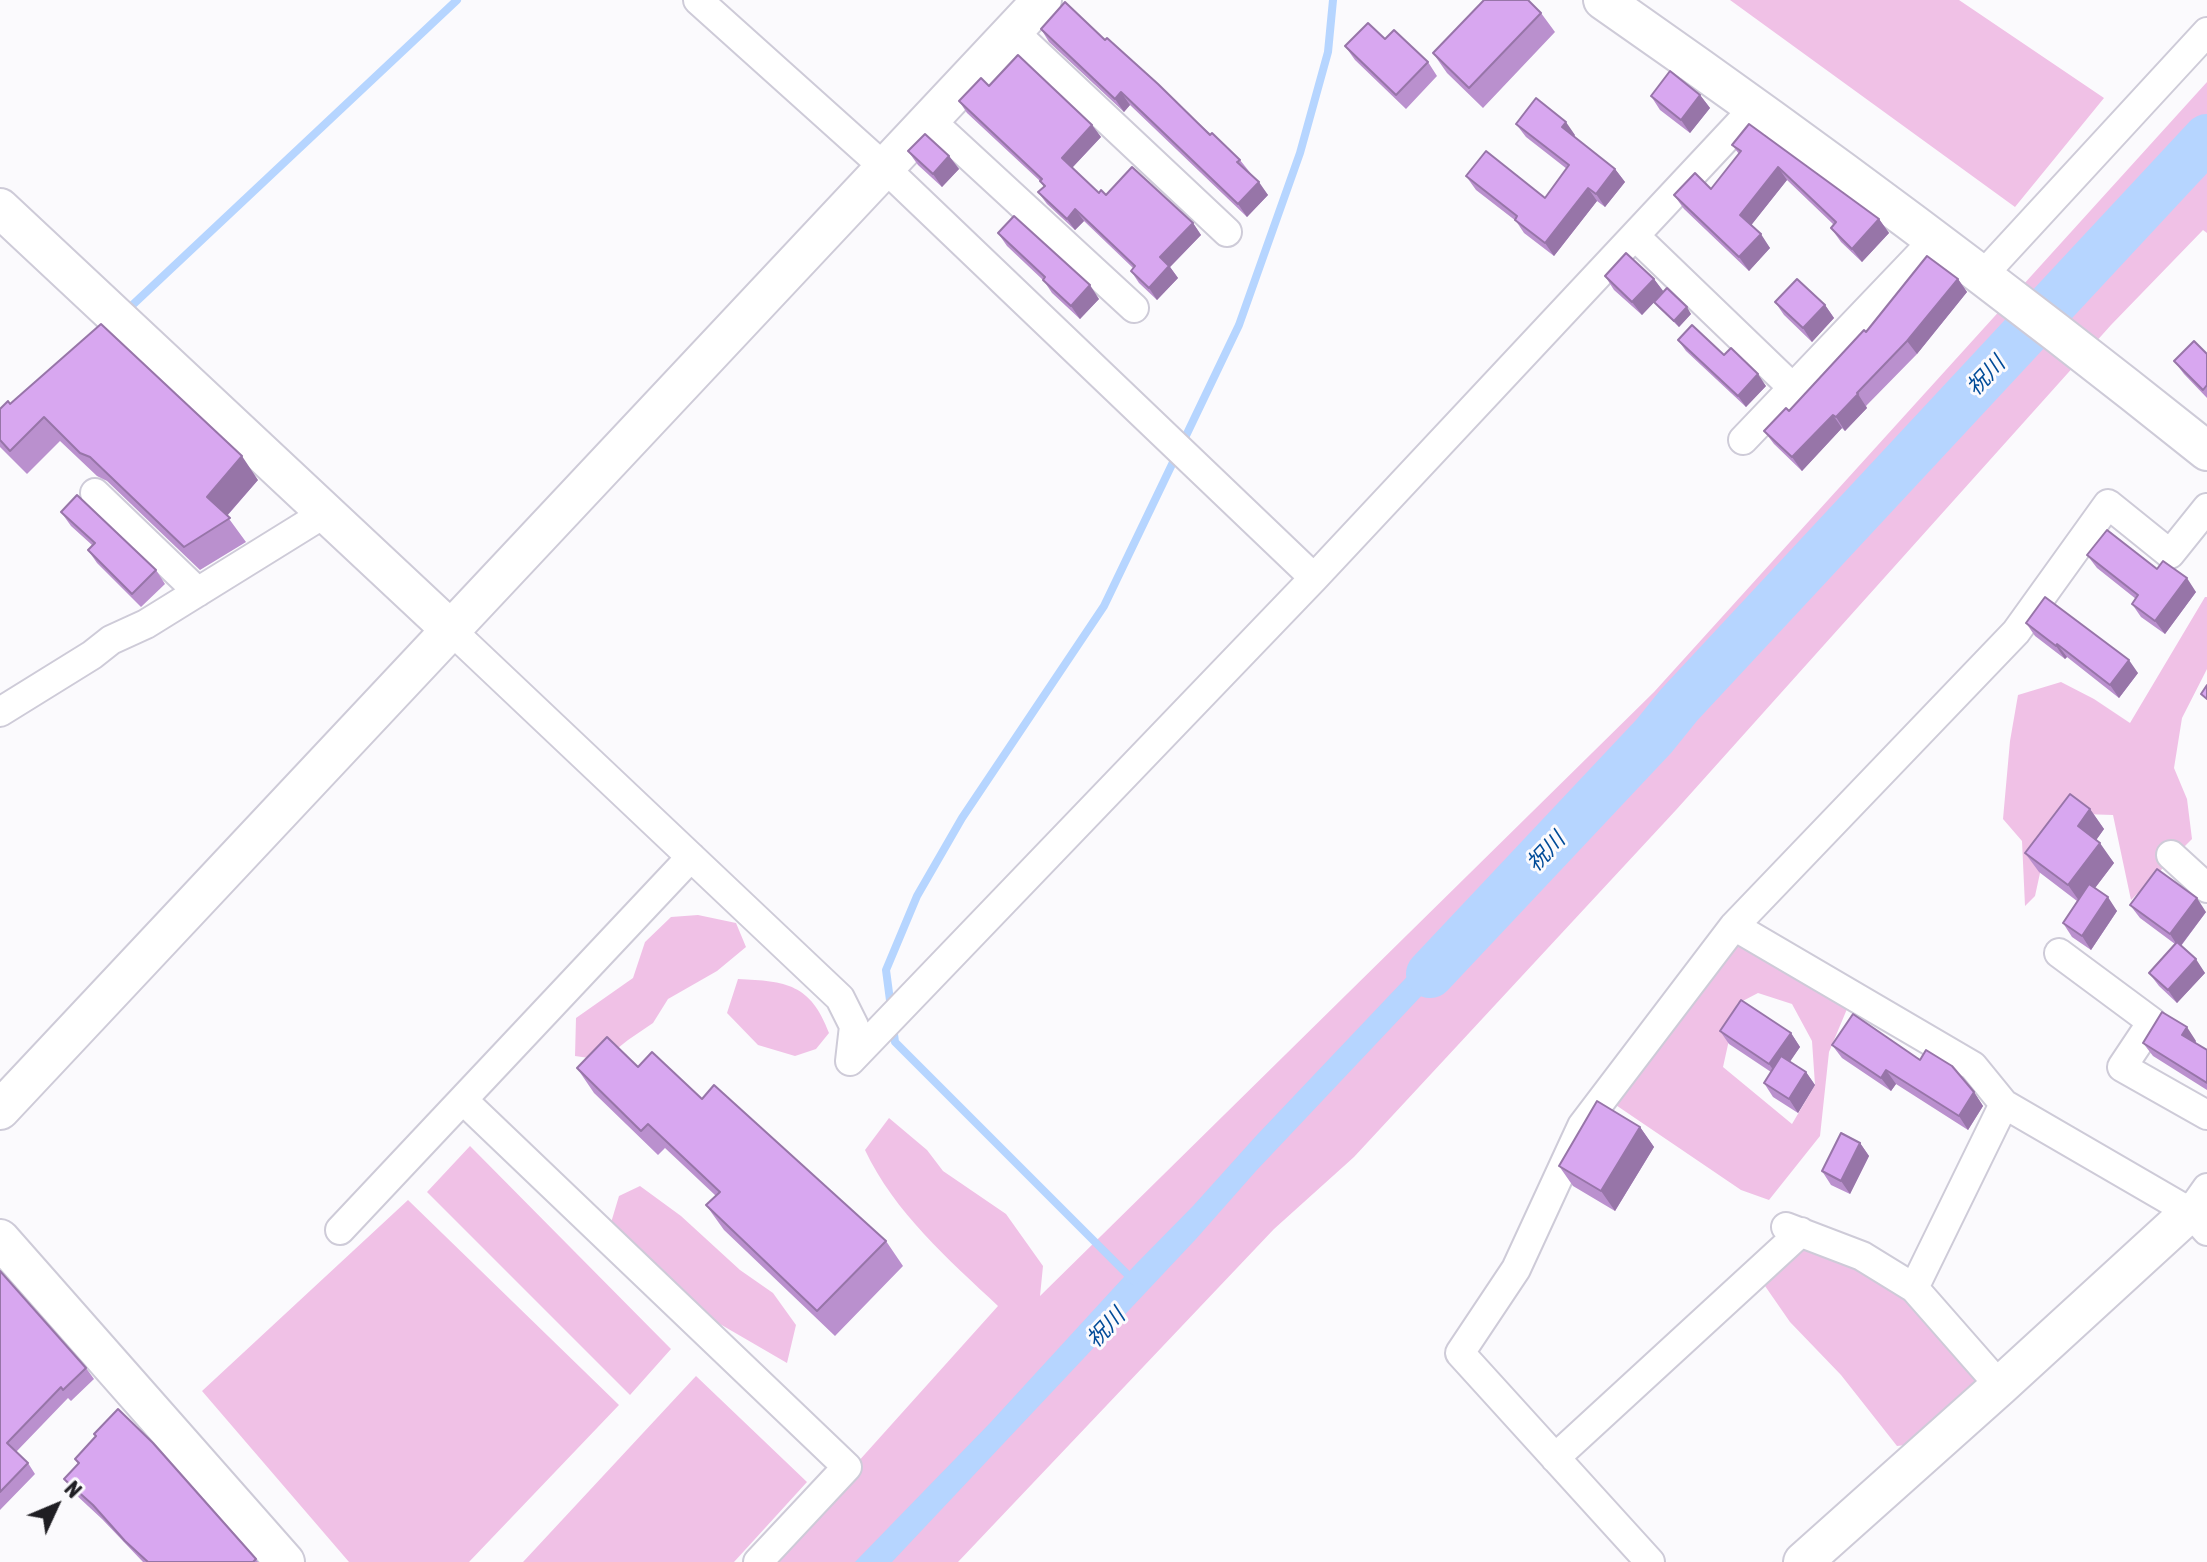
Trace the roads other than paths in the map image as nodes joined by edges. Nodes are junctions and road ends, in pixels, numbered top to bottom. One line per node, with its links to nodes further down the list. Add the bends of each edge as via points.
1 (698, 0): 8 (street)
2 (1042, 0): 4 (street)
3 (1603, 0): 6 (street)
4 (1013, 31): 7 (street); 10 (street)
5 (2207, 32): 13 (street)
6 (1756, 106): 11 (street); 12 (street)
7 (930, 120): 8 (street); 14 (street)
8 (885, 168): 21 (street); 23 (street)
9 (0, 208): 20 (street)
10 (1227, 232)
11 (1635, 236): 15 (street); 21 (street)
12 (1934, 240): 13 (street); 15 (street)
13 (1982, 276): 17 (street)
14 (1134, 308)
15 (1793, 388): 16 (street)
16 (1743, 440)
17 (2207, 451)
18 (95, 493): 22 (street)
19 (2207, 508): 28 (street, via 2170,554 2108,504 2016,632)
20 (325, 513): 22 (street); 23 (street)
21 (1314, 578): 26 (street, via 850,1061 854,1026 840,998)
22 (198, 592): 24 (street, via 111,640)
23 (451, 630): 26 (street); 32 (street)
24 (0, 712)
25 (2171, 855): 27 (street)
26 (691, 857): 30 (street)
27 (2207, 888)
28 (1734, 926): 31 (street, via 1973,1066); 39 (street, via 1582,1126 1516,1269 1460,1353)
29 (2059, 953): 33 (street, via 2152,1022 2122,1067)
30 (463, 1100): 35 (street); 41 (street, via 847,1467)
31 (2004, 1104): 34 (street); 37 (street)
32 (0, 1110)
33 (2207, 1115)
34 (2201, 1211): 38 (street)
35 (340, 1230)
36 (0, 1239): 40 (street)
37 (1914, 1288): 38 (street); 39 (street, via 1862,1256 1794,1230)
38 (2000, 1386): 43 (street)
39 (1555, 1458): 42 (street)
40 (285, 1562)
41 (758, 1562)
42 (1650, 1562)
43 (1803, 1562)

